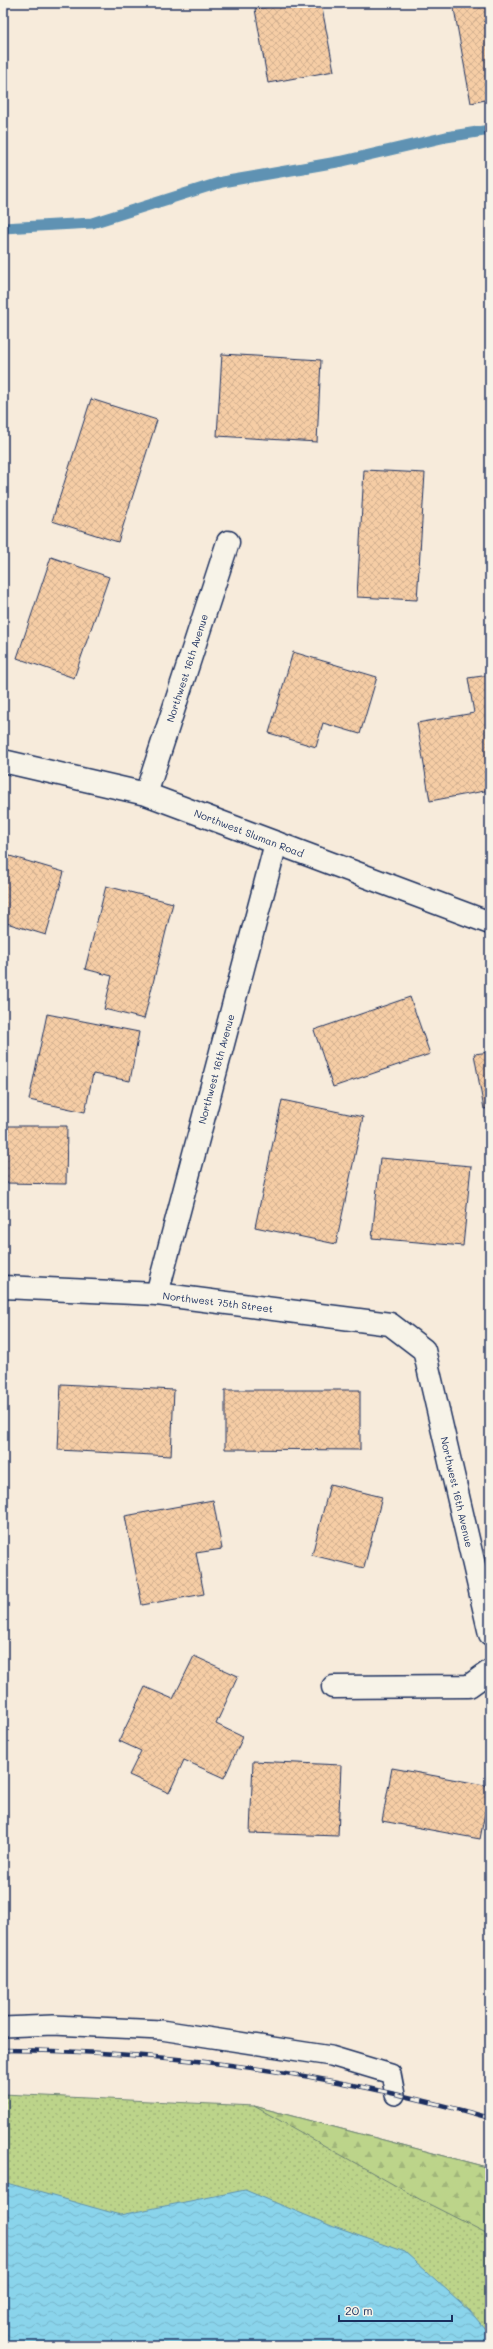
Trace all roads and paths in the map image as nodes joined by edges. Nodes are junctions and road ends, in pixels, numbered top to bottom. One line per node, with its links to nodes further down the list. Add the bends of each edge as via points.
1 (228, 542): 3 (street, Northwest 16th Avenue)
2 (3, 761): 3 (street, Northwest Sluman Road)
3 (146, 794): 4 (street, Northwest Sluman Road)
4 (276, 843): 5 (street, Northwest Sluman Road); 7 (street, Northwest 16th Avenue)
5 (490, 923)
6 (3, 1288): 7 (street, Northwest 75th Street)
7 (156, 1294): 8 (street, Northwest 75th Street, via 390,1324)
8 (424, 1350): 9 (street, Northwest 16th Avenue)
9 (490, 1634)
10 (490, 1671): 11 (street, via 469,1686)
11 (333, 1687)
12 (3, 2027): 13 (lane, via 53,2025 160,2030 331,2056 391,2074)
13 (395, 2095)

